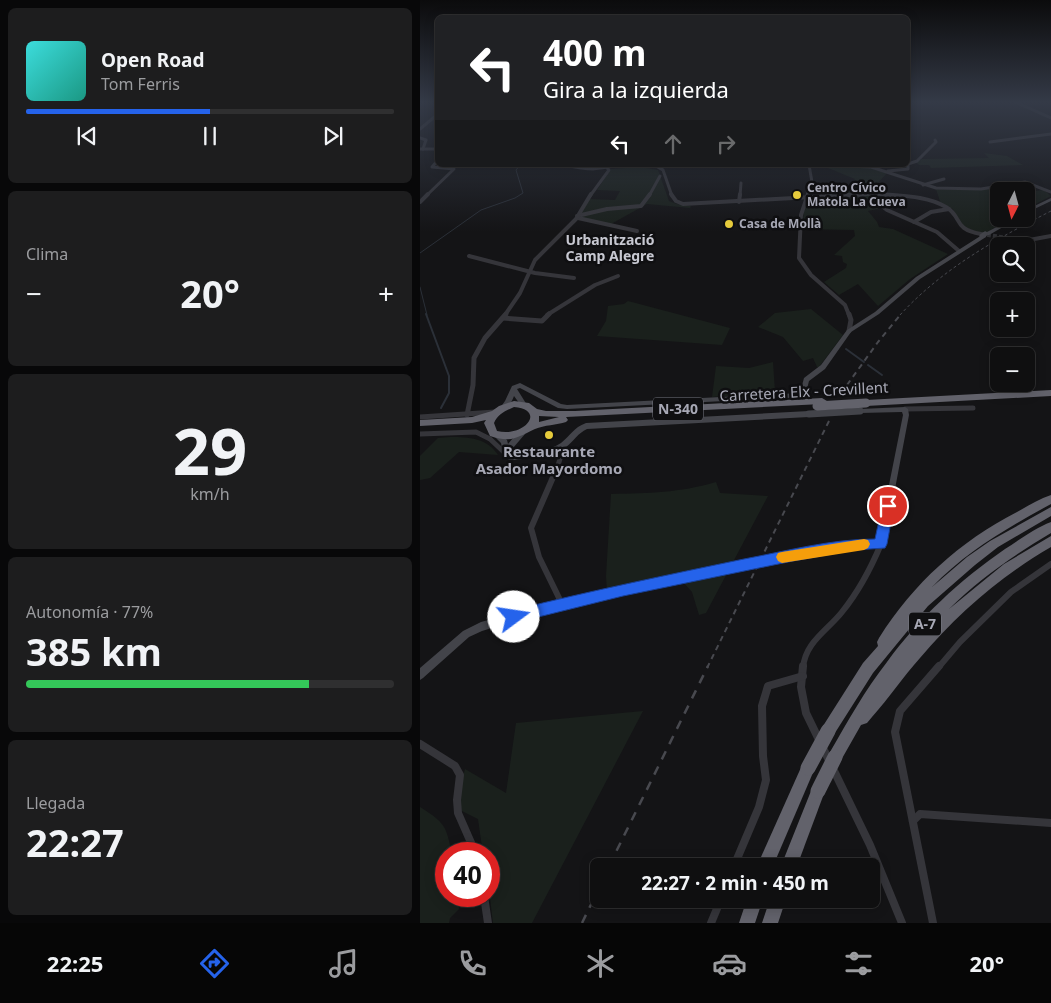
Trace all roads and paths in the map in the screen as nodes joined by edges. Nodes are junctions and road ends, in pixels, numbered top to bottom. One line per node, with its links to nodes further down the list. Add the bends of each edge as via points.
1 (933, 145): 4 (street, via 918,161)
2 (421, 149): 3 (street)
3 (435, 149)
4 (910, 163)
5 (435, 164): 23 (street, via 432,167 454,169)
6 (577, 167): 13 (street)
7 (596, 167): 13 (street)
8 (610, 167): 13 (street); 27 (street)
9 (653, 167): 24 (street, via 665,173 670,195 677,202)
10 (809, 167): 21 (street, via 812,182)
11 (871, 167): 14 (street)
12 (908, 167): 14 (street)
13 (599, 168)
14 (883, 171): 18 (street)
15 (660, 176): 27 (street, via 641,206 606,209)
16 (944, 179): 18 (street)
17 (741, 183): 24 (street)
18 (923, 184): 19 (street, via 944,189 981,190 1025,182)
19 (1050, 192)
20 (875, 194): 21 (street); 26 (street, via 933,202); 28 (street, via 882,206)
21 (807, 198): 24 (street); 40 (street, via 801,215 799,258 811,275 845,305 850,314)
22 (1051, 198): 25 (street)
23 (420, 202)
24 (739, 202)
25 (1035, 206)
26 (949, 209): 28 (street, via 926,214); 31 (street, via 962,227)
27 (577, 217): 30 (street); 36 (street, via 535,260)
28 (914, 222): 34 (street, via 937,232)
29 (997, 228): 31 (street)
30 (637, 232)
31 (984, 235): 34 (street)
32 (1051, 236): 33 (street)
33 (1035, 239)
34 (959, 250): 40 (street, via 918,278 877,313)
35 (469, 256): 36 (street)
36 (529, 271): 38 (street); 39 (street, via 520,293)
37 (618, 276): 39 (street, via 597,283 565,305 552,309 542,321)
38 (574, 278)
39 (503, 318): 52 (street, via 485,338 474,358)
40 (849, 330): 42 (street, via 820,368 803,380 803,391 799,395 567,407 525,386 517,386)
41 (1051, 387): 46 (highway, Carretera Elx - Crevillent / N-340)
42 (514, 390): 47 (street); 50 (street)
43 (1051, 393): 46 (highway, Carretera Elx - Crevillent / N-340)
44 (1051, 398): 46 (highway)
45 (820, 403): 46 (highway, Carretera Elx - Crevillent / N-340, bridge); 51 (highway, Carretera Elx - Crevillent / N-340, via 575,414); 55 (highway, Carretera Elx - Crevillent / N-340, via 574,419)
46 (868, 404): 49 (street); 61 (street, bridge, via 809,414 586,426 573,433)
47 (524, 405): 50 (highway, via 514,404); 51 (highway)
48 (972, 408): 49 (street)
49 (905, 409): 67 (street)
50 (498, 411): 52 (street); 54 (highway, via 472,420); 57 (highway)
51 (534, 412): 55 (highway, via 535,419)
52 (467, 415): 53 (street)
53 (420, 417)
54 (420, 422)
55 (530, 427): 59 (highway, N-340)
56 (420, 428): 57 (highway, via 472,425)
57 (489, 428): 60 (highway)
58 (420, 434): 62 (street, via 476,432 490,439)
59 (520, 434): 60 (highway, N-340); 62 (street)
60 (498, 436): 62 (street, via 504,442)
61 (564, 445): 62 (street, via 546,451); 69 (street, via 556,473 531,528 537,551)
62 (507, 455)
63 (1051, 499): 70 (highway, via 998,528 957,556 910,603)
64 (1051, 511): 70 (highway, A-7, via 1022,526 971,561 924,602)
65 (1051, 527): 73 (highway, A-7, via 992,564 934,614 894,661)
66 (1051, 541): 73 (highway, via 982,586 940,626)
67 (881, 544): 69 (street, bridge, via 855,544 793,555); 72 (street, via 862,584 842,612 812,642 803,662)
68 (1051, 564): 75 (street, via 1011,592 966,636 900,711 895,732)
69 (562, 604): 71 (street, via 466,634)
70 (868, 668): 79 (highway, A-7, bridge, via 808,768)
71 (420, 675)
72 (803, 676): 78 (street, via 768,686 762,706 766,780 759,807); 89 (street, via 801,687 806,713 870,845)
73 (851, 730): 80 (highway, A-7, bridge, via 818,791)
74 (420, 744): 77 (street, via 454,766 460,775 458,813)
75 (913, 822): 76 (street, via 920,814); 90 (street)
76 (1051, 822)
77 (471, 842)
78 (737, 858)
79 (769, 858)
80 (792, 858)
81 (486, 907): 85 (street)
82 (717, 908): 86 (street)
83 (752, 908): 87 (highway)
84 (775, 908): 88 (highway)
85 (488, 923)
86 (711, 923)
87 (747, 923)
88 (770, 923)
89 (902, 923)
90 (933, 923)

